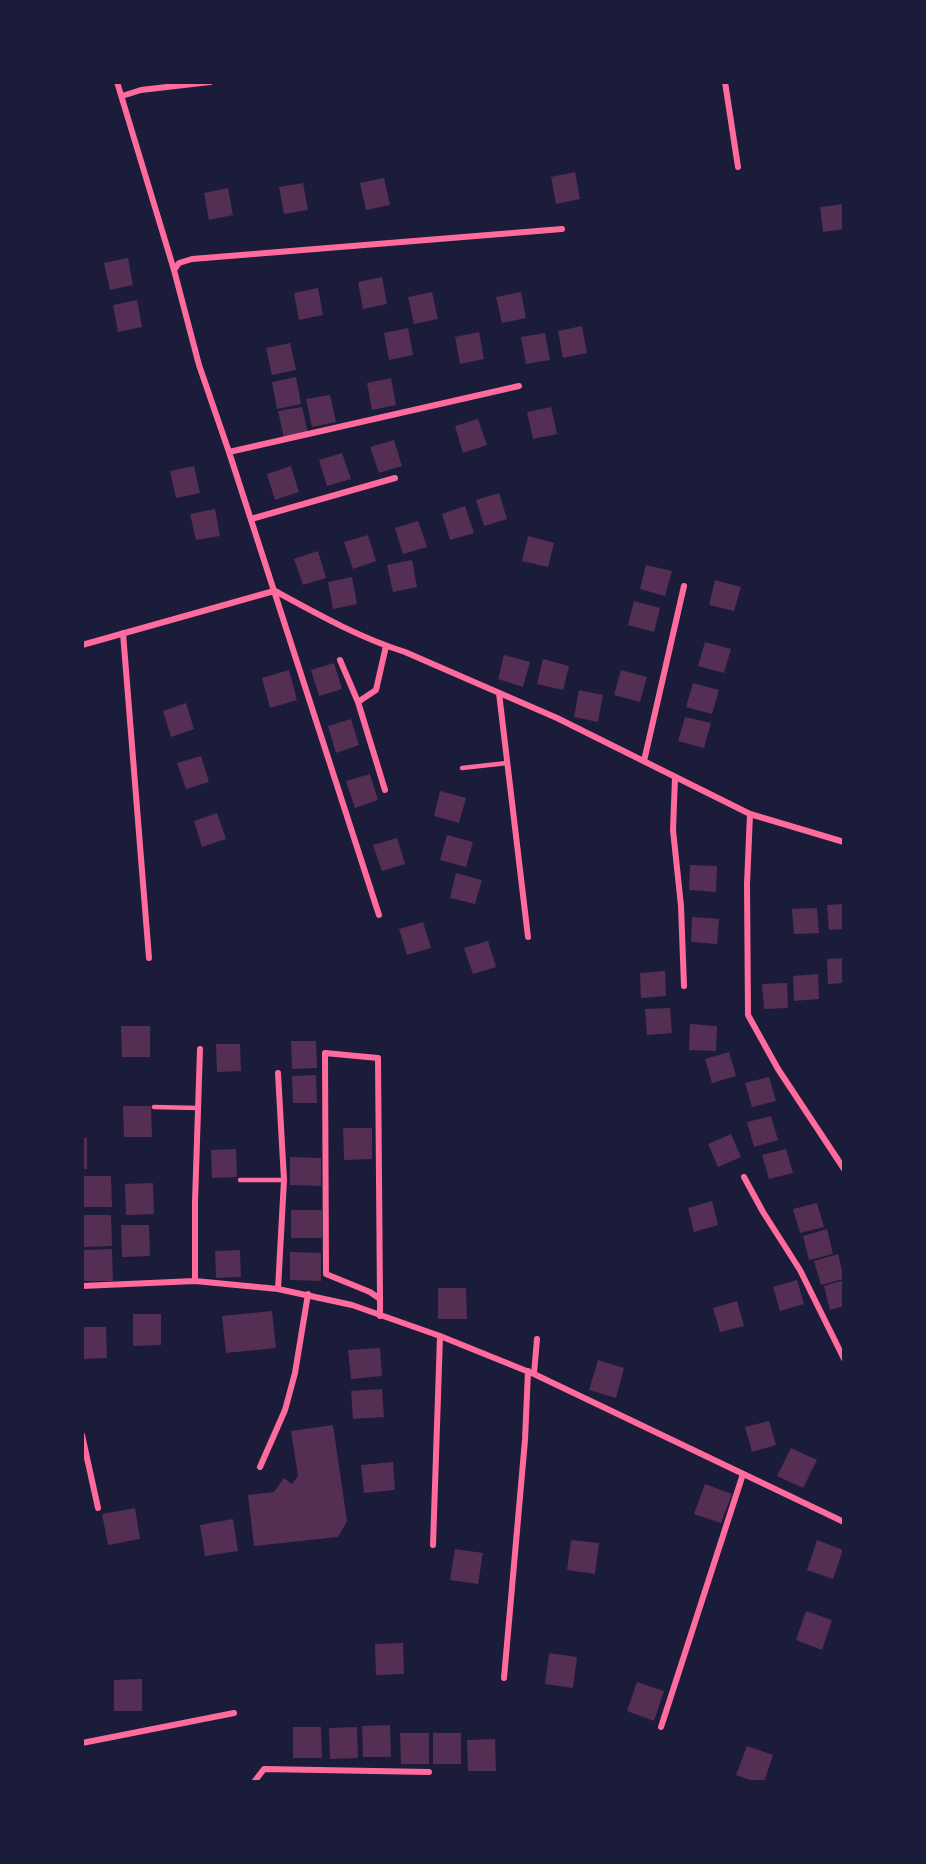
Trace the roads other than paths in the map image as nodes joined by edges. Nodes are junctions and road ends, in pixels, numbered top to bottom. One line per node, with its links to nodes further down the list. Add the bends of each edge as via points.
1 (117, 82): 4 (street)
2 (210, 82): 4 (street)
3 (724, 82): 5 (street)
4 (122, 96): 7 (street)
5 (738, 167)
6 (562, 229): 7 (street, via 192,259 179,263)
7 (174, 270): 9 (street, via 198,365)
8 (519, 386): 9 (street)
9 (229, 452): 11 (street)
10 (395, 478): 11 (street)
11 (251, 519): 13 (street)
12 (684, 586): 20 (street)
13 (274, 591): 14 (street); 16 (street); 27 (street)
14 (123, 633): 15 (street); 29 (street)
15 (82, 645)
16 (386, 646): 18 (street); 19 (street, via 376,690)
17 (340, 660): 19 (street)
18 (499, 693): 20 (street); 21 (street)
19 (358, 702): 24 (street)
20 (644, 761): 23 (street)
21 (507, 763): 22 (lane); 28 (street)
22 (462, 768)
23 (675, 778): 25 (street); 30 (street, via 673,830)
24 (385, 790)
25 (750, 814): 26 (street); 35 (street, via 748,1015)
26 (843, 842)
27 (379, 915)
28 (528, 937)
29 (148, 958)
30 (684, 986)
31 (200, 1049): 34 (street)
32 (278, 1073): 38 (street)
33 (154, 1107): 34 (lane)
34 (198, 1108): 39 (street)
35 (843, 1169)
36 (744, 1177): 47 (street, via 800,1270)
37 (240, 1180): 38 (lane)
38 (284, 1180): 41 (street)
39 (195, 1281): 40 (street); 41 (street)
40 (82, 1286)
41 (278, 1289): 42 (street)
42 (308, 1294): 44 (street); 50 (street, via 285,1410)
43 (380, 1299): 43 (street, via 378,1058 325,1053 326,1274); 44 (street)
44 (380, 1316): 45 (street)
45 (440, 1336): 48 (street); 54 (street)
46 (537, 1339): 48 (street)
47 (843, 1359)
48 (531, 1372): 51 (street); 55 (street)
49 (82, 1435): 52 (street)
50 (260, 1467)
51 (743, 1474): 53 (street); 57 (street)
52 (98, 1508)
53 (843, 1522)
54 (433, 1545)
55 (504, 1678)
56 (234, 1713): 58 (street)
57 (661, 1727)
58 (82, 1743)
59 (429, 1772): 60 (street, via 264,1770)
60 (254, 1782)

